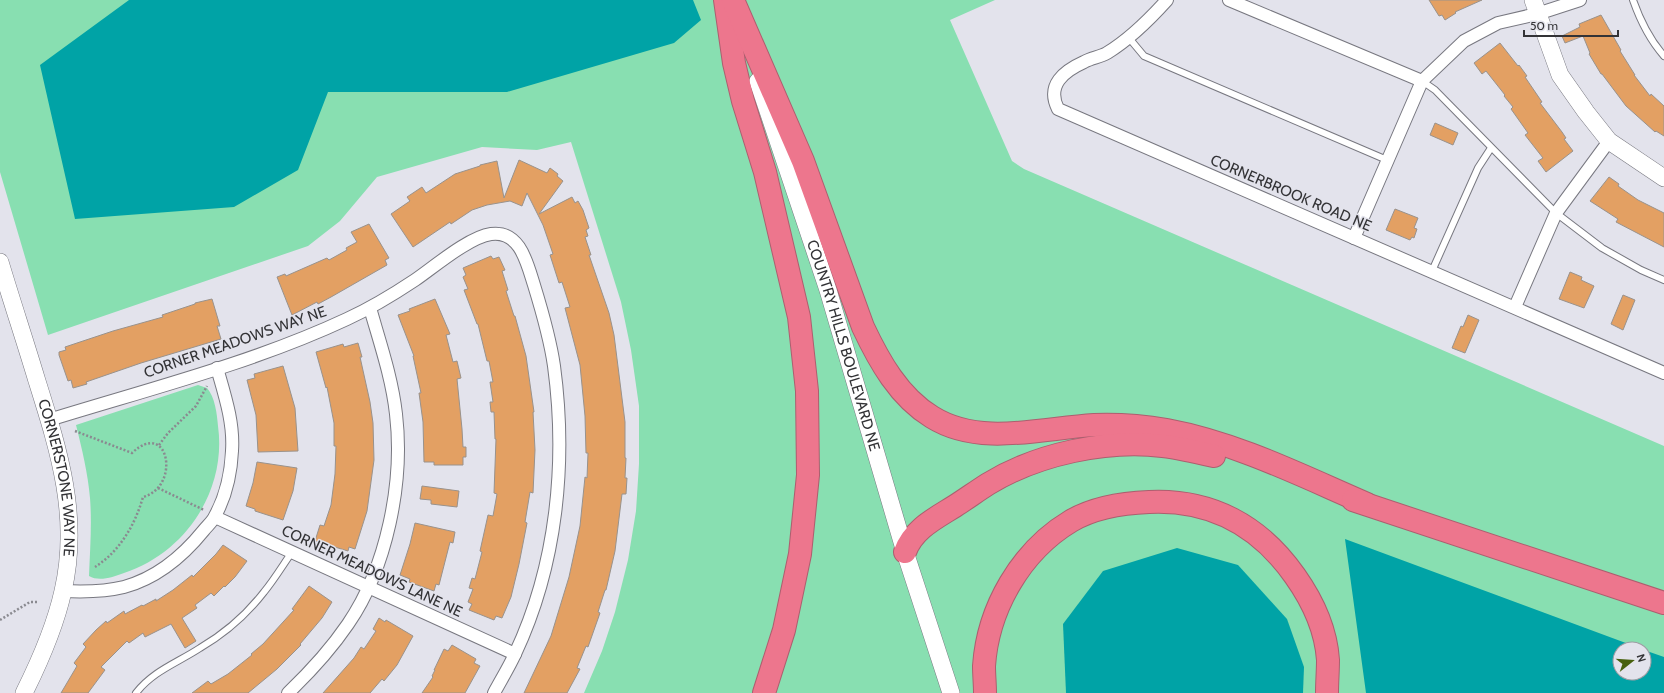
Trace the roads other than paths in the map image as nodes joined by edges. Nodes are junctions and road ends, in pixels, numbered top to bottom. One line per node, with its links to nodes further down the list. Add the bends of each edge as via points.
1 (725, 0): 37 (highway, via 734,63 743,102 765,172 799,317 807,391 808,475 800,554 784,630)
2 (732, 0): 25 (highway, via 803,161 863,327 888,372 916,406 943,423 971,431 1009,433 1118,425 1195,436 1251,454); 28 (main road, COUNTRY HILLS BOULEVARD NE, via 828,290)
3 (1167, 0): 8 (street, CORNERBROOK ROAD NE, via 1147,23)
4 (1229, 0): 10 (street)
5 (1580, 0): 7 (street)
6 (1634, 0): 9 (lane, via 1650,37)
7 (1535, 7): 10 (street, via 1464,41); 11 (main road, via 1560,75)
8 (1129, 38): 13 (lane, via 1144,56); 16 (street, CORNERBROOK ROAD NE, via 1106,54 1084,62 1066,73 1056,84 1054,102 1058,109)
9 (1664, 56)
10 (1422, 81): 12 (lane, via 1435,90); 13 (street)
11 (1609, 141): 14 (main road); 15 (street)
12 (1491, 148): 15 (lane); 18 (lane, via 1478,168)
13 (1387, 160): 16 (street)
14 (1664, 178)
15 (1556, 213): 19 (lane, via 1602,248); 20 (street)
16 (1354, 238): 18 (street, CORNERBROOK ROAD NE)
17 (0, 262): 24 (main road, CORNERSTONE WAY NE)
18 (1432, 271): 20 (street, CORNERBROOK ROAD NE)
19 (1664, 280)
20 (1515, 307): 23 (street, CORNERBROOK ROAD NE)
21 (370, 308): 22 (street, CORNER MEADOWS WAY NE, via 298,340); 29 (street, via 390,377 398,450 389,528); 32 (street, CORNER MEADOWS WAY NE, via 473,241 489,234 500,234 512,239 526,261 554,364 560,454 557,501 549,548 540,588)
22 (217, 368): 24 (street, CORNER MEADOWS WAY NE); 26 (street, via 229,408 232,451 224,496)
23 (1664, 373)
24 (49, 420): 30 (main road, CORNERSTONE WAY NE, via 67,491 68,563)
25 (1367, 504): 28 (highway, via 1229,459 1163,446 1108,446 1066,453 1027,465 989,483 924,527 908,544); 31 (highway)
26 (215, 517): 27 (street, CORNER MEADOWS LANE NE); 30 (street, via 182,554 165,568 146,578 112,589)
27 (292, 552): 29 (street, CORNER MEADOWS LANE NE); 34 (lane, via 264,592 246,612 200,648 159,671)
28 (905, 552): 38 (main road, COUNTRY HILLS BOULEVARD NE)
29 (369, 587): 32 (street, CORNER MEADOWS LANE NE); 35 (street, via 348,624 309,672)
30 (63, 592): 33 (main road, CORNERSTONE WAY NE, via 43,655)
31 (1664, 603)
32 (515, 654): 36 (street, CORNER MEADOWS WAY NE)
33 (24, 693)
34 (136, 693)
35 (288, 693)
36 (494, 693)
37 (764, 693)
38 (951, 693)
39 (985, 693): 40 (highway, via 984,666 998,606 1010,583 1041,543 1071,520 1106,507 1137,502 1169,501 1200,506 1232,519 1261,537 1286,563 1306,592 1321,625 1328,659)
40 (1327, 693)

